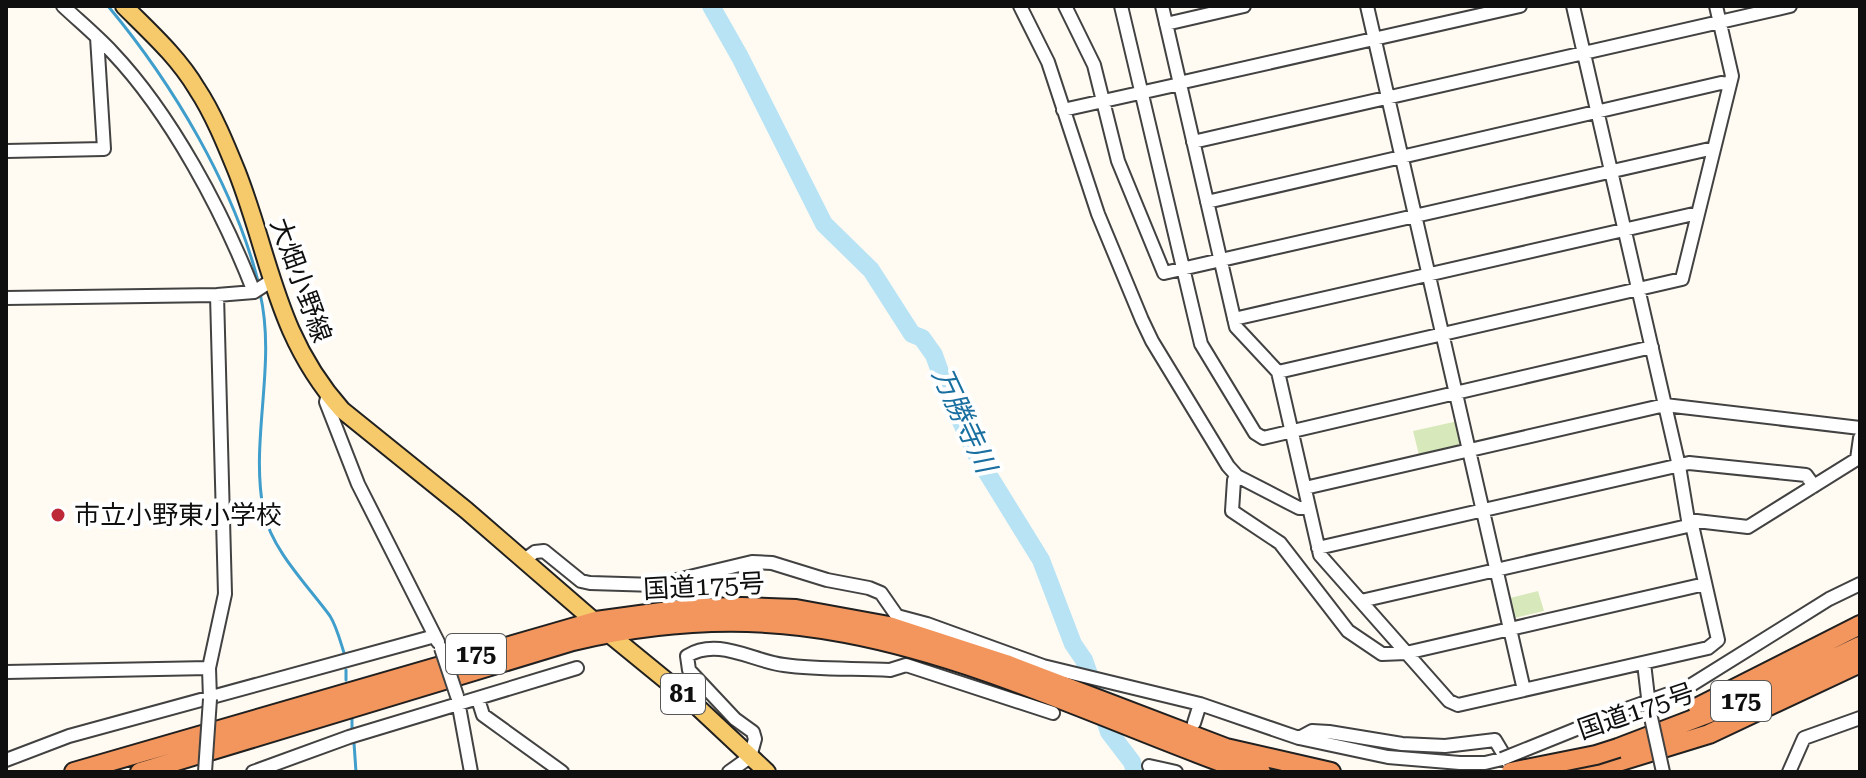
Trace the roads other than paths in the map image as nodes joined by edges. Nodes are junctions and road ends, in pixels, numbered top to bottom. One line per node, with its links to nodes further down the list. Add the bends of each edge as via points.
1 (63, 6): 15 (street)
2 (124, 6): 37 (main road, 大畑小野線, via 198,90 236,171)
3 (1020, 6): 23 (street, via 1048,62)
4 (1065, 6): 22 (street, via 1094,65)
5 (1121, 6): 20 (street)
6 (1162, 6): 14 (street)
7 (1244, 6): 14 (street)
8 (1367, 6): 16 (street)
9 (1520, 6): 16 (street)
10 (1573, 6): 17 (street)
11 (1716, 6): 13 (street)
12 (1790, 6): 13 (street)
13 (1720, 22): 17 (street); 19 (street)
14 (1166, 24): 18 (street)
15 (97, 37): 27 (street, via 104,149); 39 (street, via 158,111 211,196)
16 (1374, 39): 18 (street); 21 (street)
17 (1584, 52): 21 (street); 24 (street)
18 (1180, 83): 20 (street); 25 (street)
19 (1730, 84): 24 (street); 26 (street)
20 (1142, 92): 22 (street); 35 (street)
21 (1388, 98): 25 (street); 28 (street)
22 (1103, 101): 23 (street); 35 (street, via 1118,161 1157,261 1164,273)
23 (1063, 110): 54 (street, via 1142,320)
24 (1598, 112): 28 (street); 29 (street)
25 (1193, 142): 30 (street)
26 (1714, 148): 29 (street); 31 (street)
27 (6, 151)
28 (1401, 157): 30 (street); 32 (street)
29 (1611, 171): 32 (street); 33 (street)
30 (1207, 202): 34 (street)
31 (1698, 213): 33 (street); 38 (street, via 1682,279)
32 (1415, 216): 34 (street); 36 (street)
33 (1625, 230): 36 (street); 38 (street)
34 (1221, 261): 35 (street); 42 (street)
35 (1184, 270): 50 (street, via 1201,344 1255,433 1263,438)
36 (1429, 275): 42 (street); 43 (street)
37 (271, 281): 39 (street); 47 (main road, 大畑小野線, via 299,353)
38 (1638, 289): 43 (street); 44 (street)
39 (254, 292): 40 (street)
40 (217, 295): 41 (street); 74 (street, via 225,594)
41 (6, 298)
42 (1234, 319): 45 (street)
43 (1442, 334): 45 (street); 46 (street)
44 (1652, 347): 46 (street); 48 (street)
45 (1278, 372): 50 (street)
46 (1455, 392): 50 (street); 52 (street)
47 (328, 394): 61 (main road, 大畑小野線); 69 (street, via 326,402 358,484)
48 (1665, 405): 49 (street); 52 (street); 53 (street)
49 (1860, 428)
50 (1291, 430): 56 (street)
51 (1860, 438): 55 (street, via 1857,459)
52 (1469, 450): 56 (street); 58 (street)
53 (1679, 466): 55 (street, via 1806,475); 58 (street); 59 (street)
54 (1237, 476): 57 (street, via 1299,508); 71 (street, via 1232,511 1280,543 1348,631 1382,654)
55 (1814, 486): 59 (street, via 1748,527)
56 (1305, 488): 57 (street)
57 (1309, 508): 60 (street)
58 (1483, 510): 60 (street); 62 (street)
59 (1690, 523): 62 (street); 63 (street)
60 (1318, 548): 65 (street)
61 (524, 560): 67 (main road, 大畑小野線); 82 (street, via 544,551 581,581 627,585 674,582 752,562 772,563 869,588 881,593 897,616 1043,666)
62 (1496, 570): 65 (street); 68 (street)
63 (1705, 584): 68 (street); 72 (street, via 1718,640 1708,648)
64 (1860, 584): 83 (street)
65 (1361, 601): 71 (street)
66 (1860, 625): 89 (highway)
67 (602, 627): 86 (highway, 国道175号 / 175, via 691,608 796,609 1006,664); 93 (main road, 81); 95 (highway, 国道175号 / 175, via 493,649); 100 (highway, 国道175号 / 175)
68 (1510, 629): 71 (street); 78 (street)
69 (438, 642): 79 (street); 81 (street, bridge)
70 (1860, 646): 89 (highway, 国道175号 / 175)
71 (1406, 653): 78 (street, via 1458,705)
72 (1644, 663): 78 (street); 83 (street)
73 (1860, 663): 90 (highway, 国道175号 / 175)
74 (209, 668): 76 (street); 79 (street)
75 (577, 668): 80 (street)
76 (6, 672)
77 (1860, 674): 90 (highway, via 1720,737)
78 (1524, 690)
79 (210, 699): 94 (street, via 69,736); 101 (street, bridge)
80 (478, 699): 81 (street); 104 (street, via 483,715)
81 (458, 700): 102 (street); 103 (street)
82 (1200, 704): 87 (street); 88 (street)
83 (1649, 707): 97 (street, bridge, via 1621,711); 110 (street, bridge)
84 (1053, 713): 93 (street, via 906,665 890,670 783,665 727,649 692,653 687,656 689,670 753,732)
85 (1860, 718): 111 (street, via 1804,738)
86 (1129, 720): 107 (highway, 国道175号 / 175, via 1229,765); 108 (highway, 国道175号 / 175)
87 (1194, 723)
88 (1299, 738): 91 (street); 97 (street, via 1388,757); 97 (street, via 1312,731 1417,745 1495,740)
89 (1640, 741): 92 (highway, 国道175号 / 175)
90 (1676, 746): 92 (highway, 国道175号 / 175)
91 (1297, 753)
92 (1620, 755): 97 (highway, 国道175号 / 175, bridge); 109 (highway, 国道175号 / 175)
93 (750, 757): 105 (street); 106 (main road, 81)
94 (6, 760)
95 (114, 766): 99 (highway, 国道175号 / 175)
96 (1149, 766): 98 (street)
97 (1508, 768)
98 (1179, 769)
99 (74, 772)
100 (140, 772)
101 (205, 772)
102 (253, 772)
103 (471, 772)
104 (562, 772)
105 (729, 772)
106 (767, 772)
107 (1261, 772)
108 (1331, 772)
109 (1585, 772)
110 (1663, 772)
111 (1789, 772)

